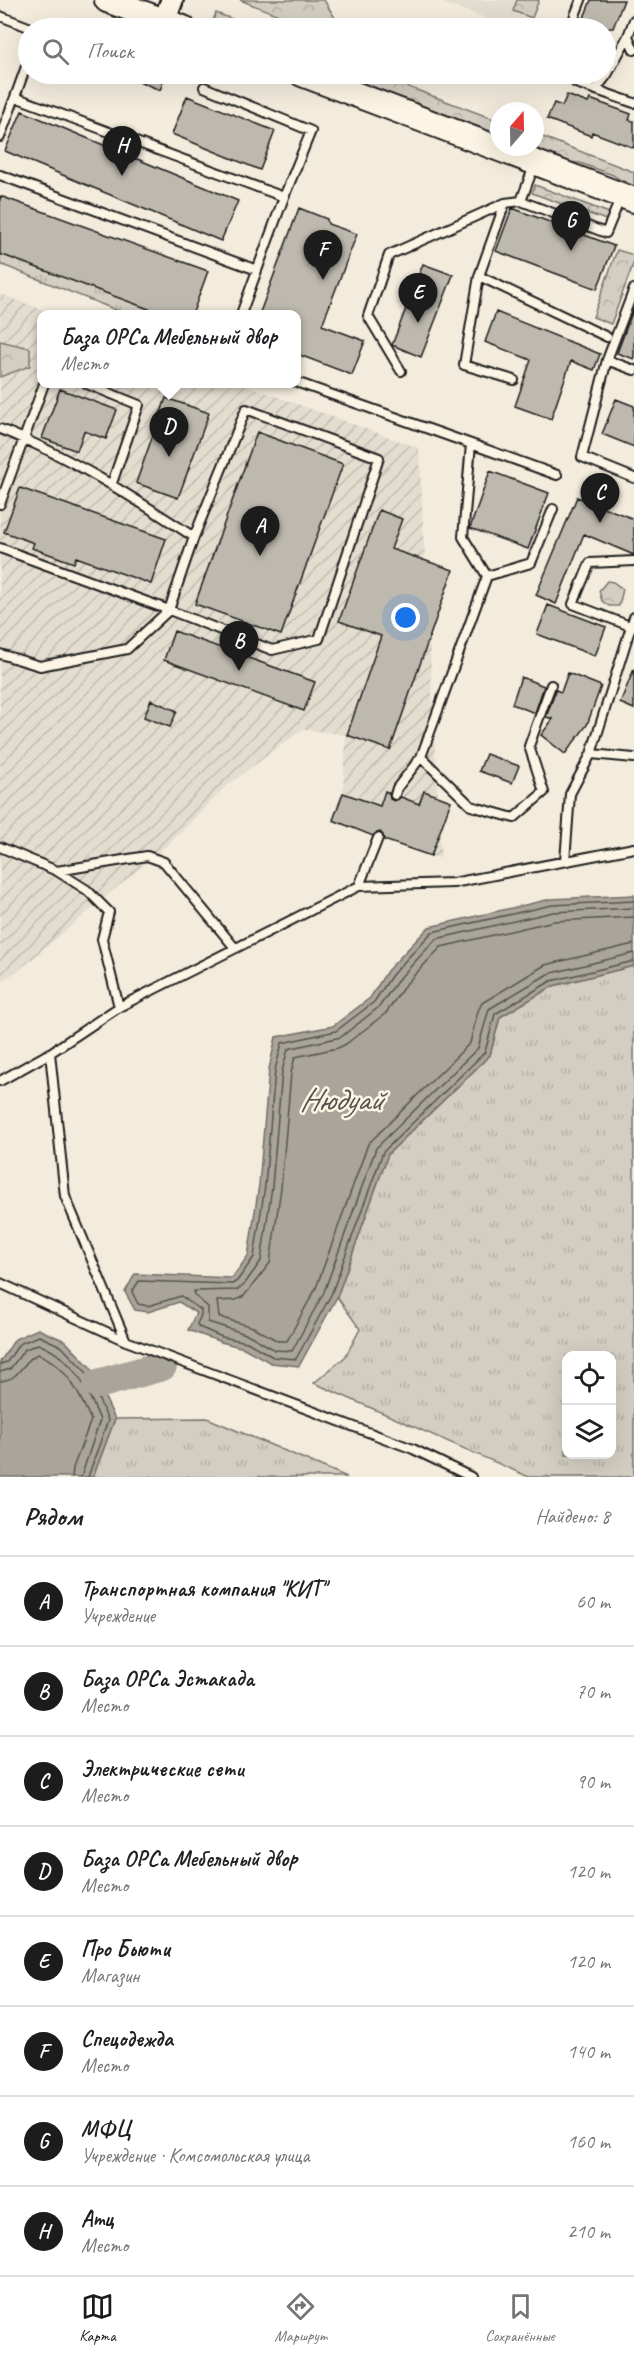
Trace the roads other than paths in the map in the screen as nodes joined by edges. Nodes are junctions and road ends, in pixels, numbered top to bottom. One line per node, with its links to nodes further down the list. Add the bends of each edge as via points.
1 (107, 0): 4 (main road)
2 (582, 0): 5 (lane)
3 (0, 16): 7 (lane)
4 (164, 18)
5 (574, 18)
6 (634, 20): 8 (lane)
7 (18, 23)
8 (627, 36): 9 (lane); 10 (lane)
9 (634, 50)
10 (616, 55)
11 (20, 84): 17 (lane)
12 (329, 84): 20 (main road)
13 (579, 84): 16 (lane)
14 (599, 84): 16 (lane)
15 (204, 87): 22 (lane, via 311,131)
16 (596, 89): 18 (lane)
17 (15, 97): 19 (lane); 22 (lane)
18 (634, 103)
19 (0, 137)
20 (536, 162): 23 (main road); 24 (lane)
21 (0, 175): 26 (lane)
22 (284, 197): 26 (lane)
23 (628, 197): 24 (lane, via 606,233)
24 (521, 201): 25 (lane)
25 (505, 203): 27 (lane); 33 (lane, via 390,255 368,316)
26 (257, 270): 29 (lane)
27 (479, 276): 30 (lane); 34 (lane, via 464,365)
28 (634, 289): 31 (lane)
29 (243, 310)
30 (607, 337)
31 (607, 360): 32 (lane); 42 (lane, via 582,457)
32 (634, 370)
33 (401, 371)
34 (514, 380)
35 (301, 383): 40 (lane)
36 (43, 388): 39 (lane)
37 (97, 388): 43 (lane, via 139,405)
38 (0, 429): 39 (lane)
39 (24, 438): 43 (lane); 44 (lane)
40 (471, 444): 41 (lane); 49 (lane, via 463,537)
41 (557, 475)
42 (634, 478)
43 (112, 483): 46 (lane)
44 (0, 504)
45 (553, 509): 49 (lane, via 531,563)
46 (194, 537): 50 (lane); 50 (lane, via 246,409 379,458 319,639 272,650)
47 (0, 548): 50 (lane)
48 (634, 561): 52 (lane, via 590,563 573,604)
49 (488, 576): 56 (lane)
50 (169, 610): 53 (lane, via 127,649 40,666)
51 (634, 617): 52 (lane)
52 (630, 626): 55 (lane)
53 (0, 654)
54 (551, 686): 56 (lane, via 529,746 544,792 514,818 471,806)
55 (591, 754): 57 (lane); 62 (lane, via 570,794)
56 (421, 757): 58 (lane)
57 (634, 758)
58 (394, 795)
59 (378, 838): 64 (lane)
60 (0, 847): 63 (lane)
61 (634, 848): 62 (lane)
62 (566, 861): 64 (lane, via 453,883)
63 (57, 872): 65 (lane, via 147,856 164,862); 66 (lane, via 87,890 109,912 102,939)
64 (359, 886): 65 (lane)
65 (235, 948): 66 (lane)
66 (119, 1007): 67 (lane)
67 (50, 1053): 68 (lane); 70 (lane, via 65,1196)
68 (0, 1081)
69 (0, 1283): 70 (lane)
70 (126, 1341): 71 (lane, via 413,1449)
71 (471, 1477)

